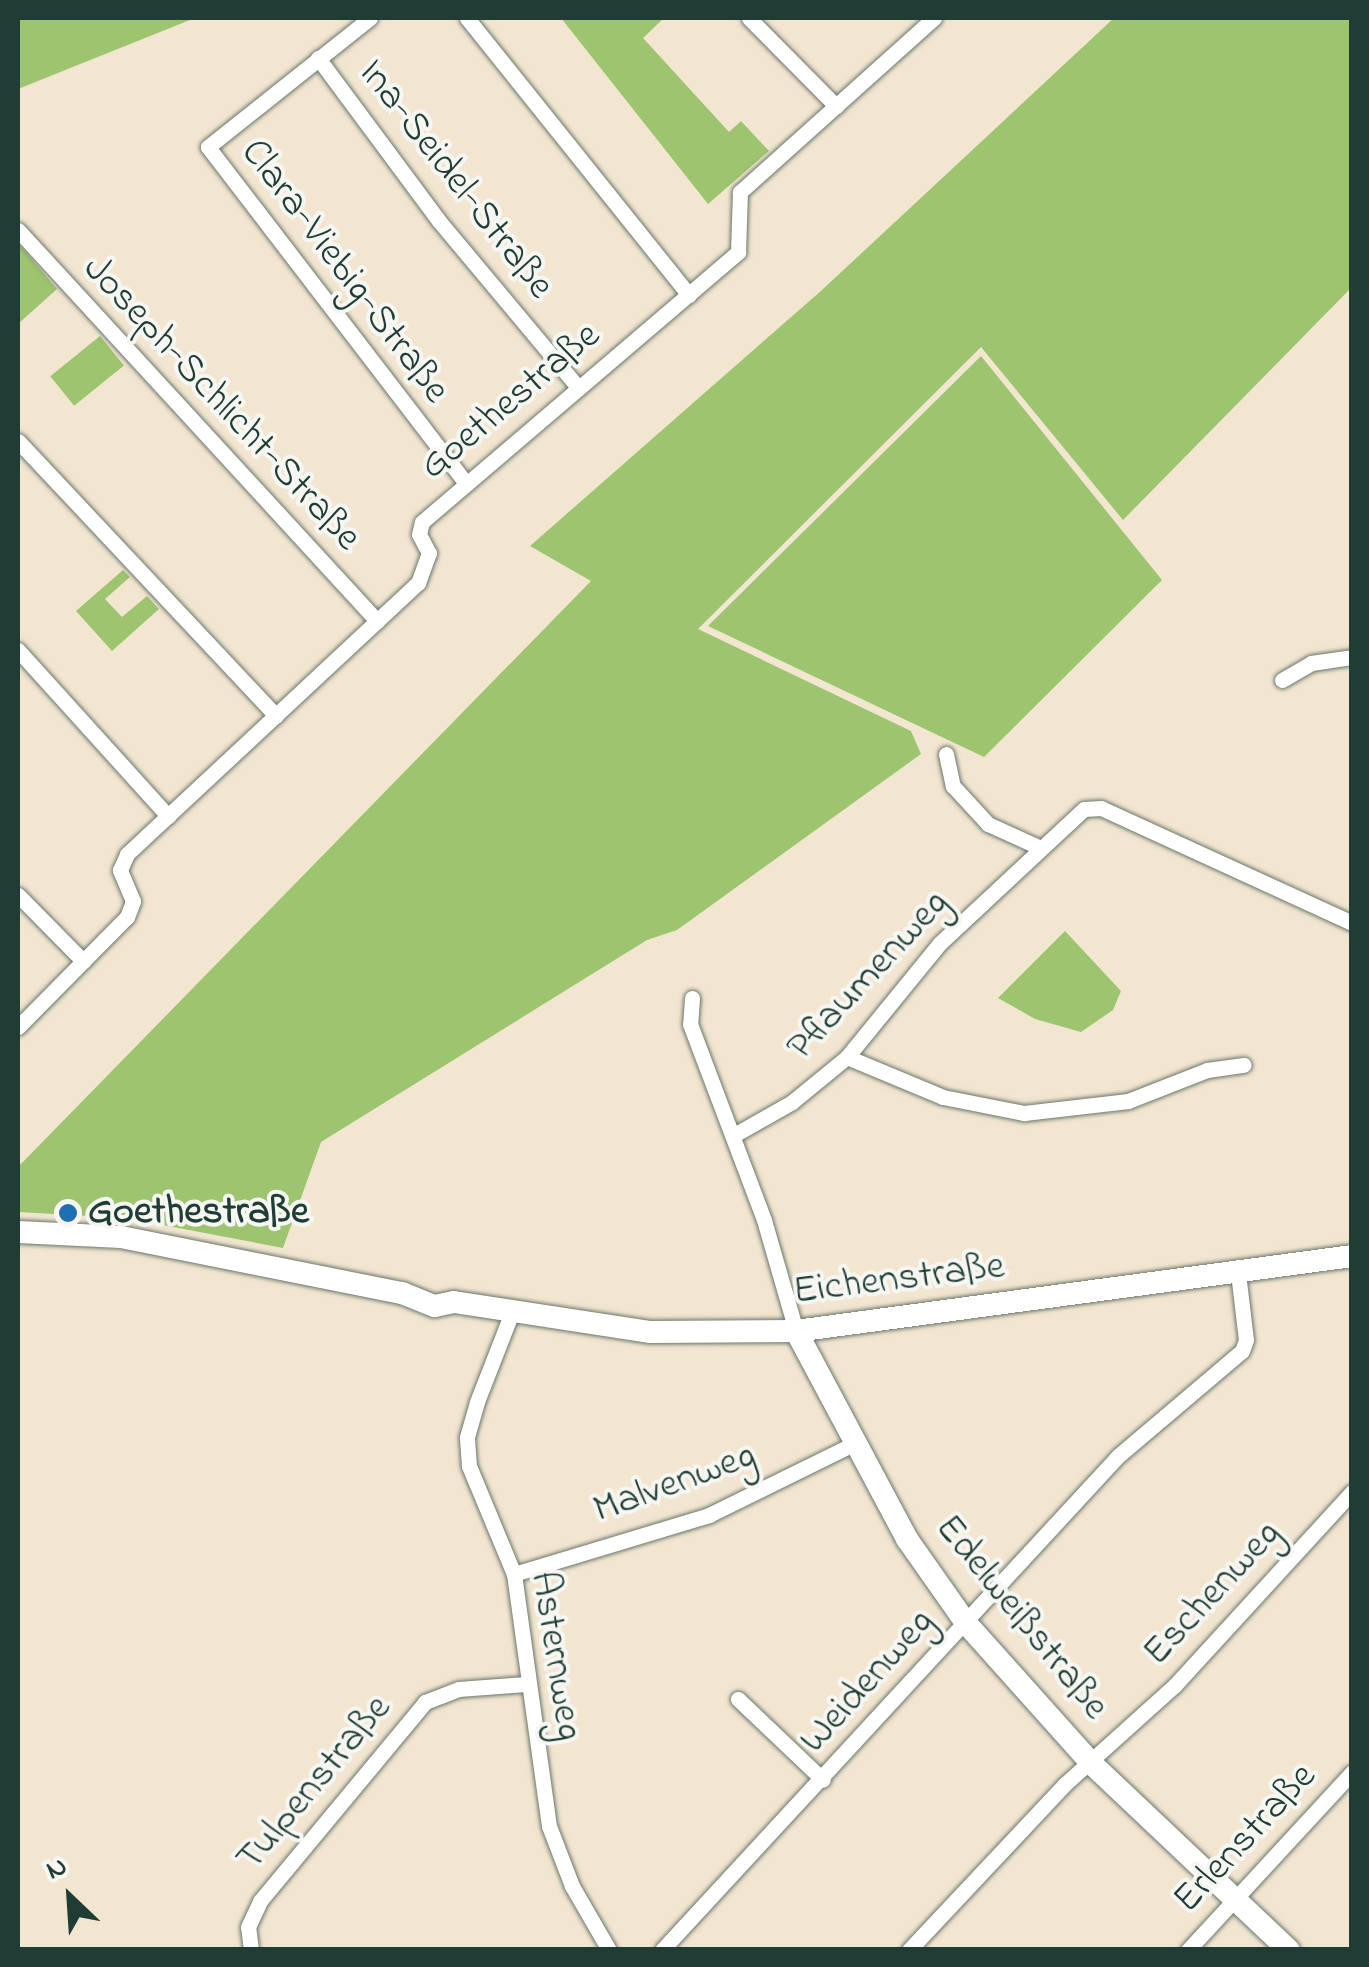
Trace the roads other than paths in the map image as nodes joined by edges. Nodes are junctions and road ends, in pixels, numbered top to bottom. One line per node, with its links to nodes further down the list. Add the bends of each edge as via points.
1 (370, 18): 5 (street)
2 (468, 18): 8 (street)
3 (749, 18): 6 (street)
4 (934, 18): 6 (street, Goethestraße)
5 (318, 58): 9 (street, Ina-Seidel-Straße, via 444,227); 11 (street, Clara-Viebig-Straße, via 208,147)
6 (836, 106): 8 (street, Goethestraße, via 741,190 736,202 742,246)
7 (18, 230): 12 (street, Joseph-Schlicht-Straße)
8 (689, 295): 9 (street, Goethestraße)
9 (578, 387): 11 (street, Goethestraße)
10 (18, 441): 16 (street)
11 (466, 483): 12 (street, Goethestraße, via 422,522 419,534 429,553 425,575)
12 (377, 621): 16 (street, Goethestraße)
13 (18, 650): 18 (street)
14 (1352, 657): 15 (street, via 1311,663)
15 (1282, 680)
16 (276, 716): 18 (street, Goethestraße)
17 (946, 754): 19 (street, via 953,786 988,824)
18 (168, 816): 22 (street, Goethestraße, via 122,862 132,909)
19 (1041, 848): 21 (street, Pflaumenweg, via 1078,813 1102,808); 25 (street, Pflaumenweg, via 939,944)
20 (18, 895): 22 (street)
21 (1352, 923)
22 (83, 961): 24 (street, Goethestraße)
23 (692, 998): 27 (street, via 690,1024)
24 (18, 1027)
25 (848, 1056): 26 (street, via 943,1097 1024,1113 1128,1101 1207,1070); 27 (street, Pflaumenweg, via 792,1102)
26 (1244, 1064)
27 (734, 1135): 32 (street)
28 (18, 1232): 31 (street, Eichenstraße, via 121,1237 402,1292 435,1306 454,1302)
29 (1352, 1256): 30 (street, Eichenstraße)
30 (1238, 1273): 32 (street, Eichenstraße); 36 (street, Weidenweg, via 1242,1351 1118,1456)
31 (512, 1312): 32 (street, Eichenstraße, via 651,1332); 35 (street, Asternweg, via 467,1438 469,1466)
32 (796, 1331): 33 (street, Edelweißstraße)
33 (854, 1444): 35 (street, Malvenweg, via 709,1514); 36 (street, Edelweißstraße)
34 (1352, 1492): 39 (street, Eschenweg, via 1175,1686)
35 (514, 1574): 37 (street, Asternweg)
36 (966, 1624): 39 (street, Edelweißstraße); 41 (street, Weidenweg)
37 (525, 1684): 43 (street, Tulpenstraße, via 459,1689 426,1702 260,1901 248,1927); 44 (street, Asternweg, via 549,1826 572,1886)
38 (738, 1699): 41 (street)
39 (1091, 1763): 42 (street, Edelweißstraße); 46 (street, Eschenweg)
40 (1352, 1772): 42 (street, Erlenstraße)
41 (823, 1780): 45 (street, Weidenweg)
42 (1232, 1897): 47 (street, Erlenstraße); 48 (street, Edelweißstraße)
43 (251, 1950)
44 (609, 1950)
45 (662, 1950)
46 (909, 1950)
47 (1188, 1950)
48 (1289, 1950)

